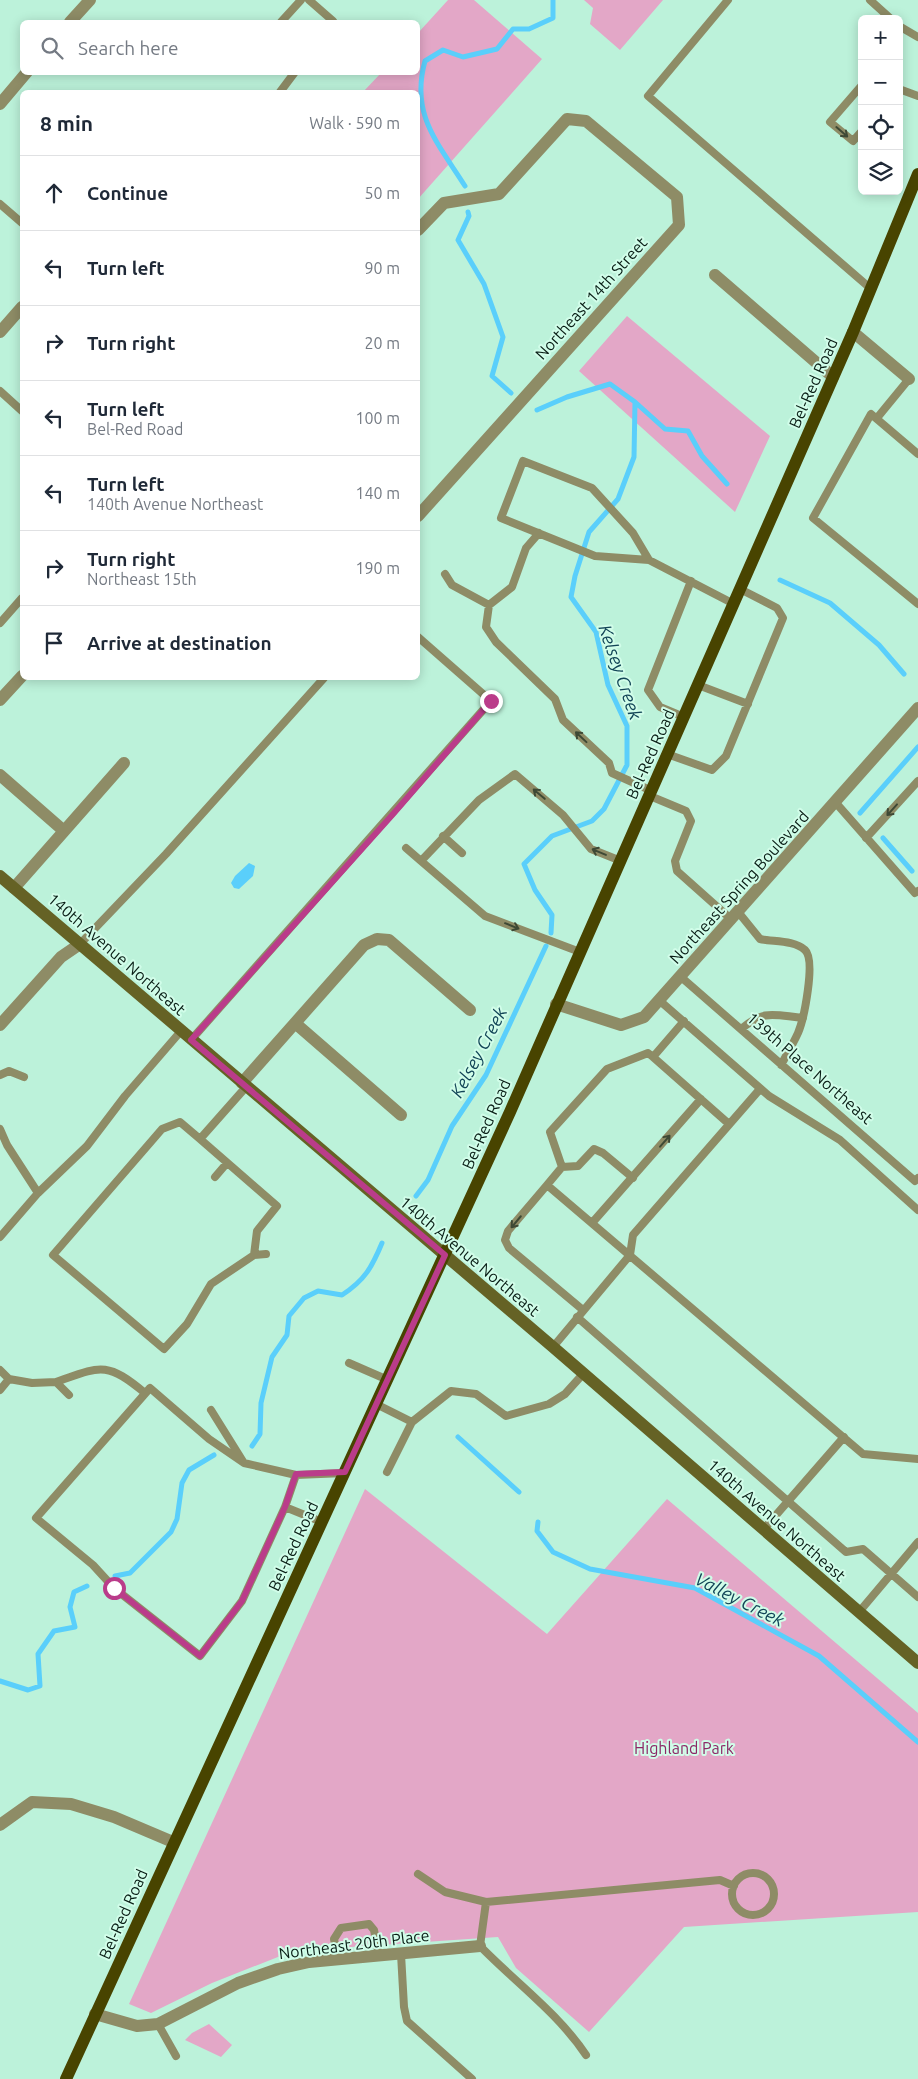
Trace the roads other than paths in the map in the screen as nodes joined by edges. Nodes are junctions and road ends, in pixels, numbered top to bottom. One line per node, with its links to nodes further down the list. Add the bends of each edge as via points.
1 (90, 0): 7 (street)
2 (301, 0): 8 (lane)
3 (310, 0): 9 (lane)
4 (728, 0): 25 (lane, via 648,96)
5 (870, 0): 6 (lane)
6 (887, 15)
7 (72, 20)
8 (283, 20)
9 (332, 20)
10 (903, 28): 11 (lane)
11 (918, 37)
12 (24, 75): 18 (street)
13 (293, 75): 14 (lane)
14 (282, 90)
15 (858, 90): 19 (lane, one-way to 19, via 830,122 853,141)
16 (903, 90): 17 (lane)
17 (918, 96)
18 (0, 104)
19 (858, 135)
20 (918, 174): 25 (main road, Bel-Red Road)
21 (0, 204): 22 (lane)
22 (20, 221)
23 (420, 228): 35 (street, Northeast 14th Street, via 444,203 499,194 567,119 586,121 677,197 679,225)
24 (715, 275): 29 (street)
25 (870, 288): 28 (main road, Bel-Red Road)
26 (20, 309): 27 (street)
27 (0, 332)
28 (853, 332): 29 (main road, Bel-Red Road); 30 (street)
29 (833, 377): 40 (main road, Bel-Red Road)
30 (910, 379): 33 (lane)
31 (0, 391): 32 (lane)
32 (20, 409)
33 (877, 418): 34 (lane); 43 (lane, via 871,414 813,518)
34 (918, 454)
35 (420, 514)
36 (539, 533): 37 (lane, via 595,556); 37 (lane, via 501,518 524,461 592,488 634,533); 44 (lane, via 526,548 512,587)
37 (649, 560): 39 (lane)
38 (445, 574): 44 (lane, via 452,586)
39 (691, 581): 42 (lane); 53 (lane, via 648,690 660,707)
40 (740, 589): 42 (main road, Bel-Red Road); 51 (lane, via 777,608 783,618)
41 (20, 600): 45 (lane)
42 (734, 604): 49 (main road, Bel-Red Road)
43 (918, 604)
44 (489, 605): 58 (lane, one-way to 44, via 612,773 609,763 563,720 555,698 496,642 486,627)
45 (0, 623)
46 (420, 639): 83 (lane, via 491,701)
47 (20, 678): 50 (street)
48 (322, 680): 71 (lane, via 166,854)
49 (698, 685): 51 (lane); 53 (main road, Bel-Red Road)
50 (0, 700)
51 (748, 704): 54 (lane, via 726,756 712,770)
52 (918, 708): 59 (street, Northeast Spring Boulevard)
53 (684, 717): 54 (main road, Bel-Red Road)
54 (668, 754): 58 (main road, Bel-Red Road)
55 (124, 763): 60 (street)
56 (0, 774): 60 (street)
57 (918, 781): 62 (lane, one-way to 62)
58 (651, 793): 66 (main road, Bel-Red Road); 70 (lane, via 686,812 691,821 675,861 677,870)
59 (836, 803): 62 (lane); 70 (street, Northeast Spring Boulevard)
60 (64, 831): 68 (street)
61 (443, 836): 64 (lane); 65 (lane); 66 (lane, one-way to 61, via 591,849 563,815 514,774 479,800)
62 (866, 838): 69 (lane)
63 (406, 848): 65 (lane)
64 (462, 852)
65 (421, 861): 72 (lane, one-way to 72, via 485,916)
66 (621, 861): 72 (main road, Bel-Red Road)
67 (0, 876): 68 (main road, 140th Avenue Northeast)
68 (14, 888): 71 (main road, 140th Avenue Northeast)
69 (916, 892)
70 (736, 916): 73 (street, Northeast Spring Boulevard); 77 (lane, via 760,939 790,943 807,952 810,963)
71 (80, 944): 80 (street, via 61,957); 82 (main road, 140th Avenue Northeast)
72 (580, 952): 75 (main road, Bel-Red Road)
73 (681, 977): 74 (street, Northeast Spring Boulevard); 81 (lane, 139th Place Northeast)
74 (660, 1001): 75 (street, Northeast Spring Boulevard, via 644,1017 620,1025); 78 (lane)
75 (556, 1004): 107 (main road, Bel-Red Road)
76 (470, 1010): 79 (street, via 389,940 377,940 364,945)
77 (803, 1018): 81 (lane, via 767,1014); 85 (lane)
78 (684, 1021): 84 (lane); 89 (lane)
79 (295, 1023): 88 (street); 91 (street)
80 (0, 1025)
81 (741, 1030): 85 (lane, 139th Place Northeast)
82 (181, 1031): 83 (main road, 140th Avenue Northeast); 101 (lane, via 87,1146)
83 (191, 1040): 88 (main road, 140th Avenue Northeast)
84 (653, 1057): 90 (lane); 96 (lane, via 648,1053 607,1068 550,1132)
85 (782, 1065): 99 (lane, 139th Place Northeast, via 915,1181)
86 (0, 1075): 87 (lane, via 9,1071)
87 (24, 1078)
88 (244, 1085): 94 (lane); 107 (main road, 140th Avenue Northeast)
89 (760, 1088): 92 (lane); 102 (lane, via 840,1140)
90 (701, 1100): 92 (lane); 98 (lane, one-way to 90)
91 (402, 1115)
92 (729, 1124): 108 (lane, via 633,1235)
93 (0, 1130): 101 (lane)
94 (200, 1139): 95 (lane); 106 (lane, via 180,1122 162,1129 54,1255 164,1349 187,1324 211,1284)
95 (227, 1163): 97 (lane); 106 (lane, via 277,1206 257,1231)
96 (562, 1167): 98 (lane, via 578,1166 594,1148); 100 (lane)
97 (215, 1177)
98 (633, 1178): 103 (lane)
99 (918, 1178)
100 (547, 1185): 103 (lane); 109 (lane, one-way to 109, via 508,1231 505,1240 509,1248)
101 (38, 1193): 104 (lane)
102 (918, 1210)
103 (592, 1223): 108 (lane)
104 (0, 1237)
105 (266, 1254): 106 (lane)
106 (254, 1255)
107 (445, 1255): 111 (main road, 140th Avenue Northeast); 116 (main road, Bel-Red Road)
108 (630, 1255): 109 (lane); 124 (lane)
109 (583, 1310): 110 (lane)
110 (577, 1317): 111 (lane); 130 (lane)
111 (552, 1347): 114 (main road, 140th Avenue Northeast)
112 (349, 1363): 116 (lane)
113 (0, 1370): 115 (lane)
114 (583, 1374): 123 (lane, via 565,1394 549,1404 506,1416 476,1394 451,1391); 133 (main road, 140th Avenue Northeast)
115 (9, 1379): 117 (lane, via 32,1383); 118 (lane)
116 (388, 1380): 121 (main road, Bel-Red Road)
117 (56, 1382): 119 (lane, via 97,1368 113,1370); 120 (lane)
118 (0, 1390)
119 (146, 1393): 126 (lane, via 150,1388); 131 (lane, via 36,1518 93,1565 114,1588 200,1656 242,1601)
120 (69, 1395)
121 (376, 1404): 123 (lane); 127 (main road, Bel-Red Road)
122 (211, 1410): 126 (lane)
123 (412, 1422): 128 (lane)
124 (844, 1438): 125 (lane, via 863,1454); 130 (lane)
125 (918, 1459)
126 (244, 1463): 129 (lane)
127 (345, 1472): 129 (lane); 132 (main road, Bel-Red Road)
128 (387, 1472)
129 (296, 1474): 131 (lane)
130 (788, 1501): 133 (lane); 135 (lane, via 846,1552 863,1549)
131 (285, 1507): 132 (lane)
132 (322, 1522): 140 (main road, Bel-Red Road)
133 (763, 1530): 137 (main road, 140th Avenue Northeast)
134 (918, 1542): 135 (lane)
135 (891, 1573): 136 (lane); 137 (lane)
136 (918, 1597)
137 (859, 1612): 138 (main road, 140th Avenue Northeast)
138 (918, 1663)
139 (0, 1825): 140 (street, via 32,1802 71,1804 122,1820)
140 (174, 1842): 148 (main road, Bel-Red Road)
141 (418, 1874): 143 (lane, via 445,1892)
142 (734, 1886): 142 (lane, via 732,1900 746,1914 753,1916 766,1911 774,1899 772,1885 763,1875 742,1875); 143 (lane, via 720,1880)
143 (486, 1902): 144 (lane)
144 (480, 1946): 145 (street, Northeast 20th Place); 150 (lane, via 545,2009)
145 (401, 1954): 146 (street, Northeast 20th Place); 153 (lane, via 407,2021)
146 (379, 1956): 147 (street, Northeast 20th Place); 147 (lane, via 374,1930 368,1924 341,1928 334,1939)
147 (338, 1960): 149 (street, Northeast 20th Place, via 310,1962 238,1983)
148 (95, 2014): 149 (street, Northeast 20th Place, via 137,2026); 152 (main road, Bel-Red Road)
149 (158, 2024): 151 (lane)
150 (586, 2055)
151 (176, 2056)
152 (66, 2079)
153 (472, 2079)

